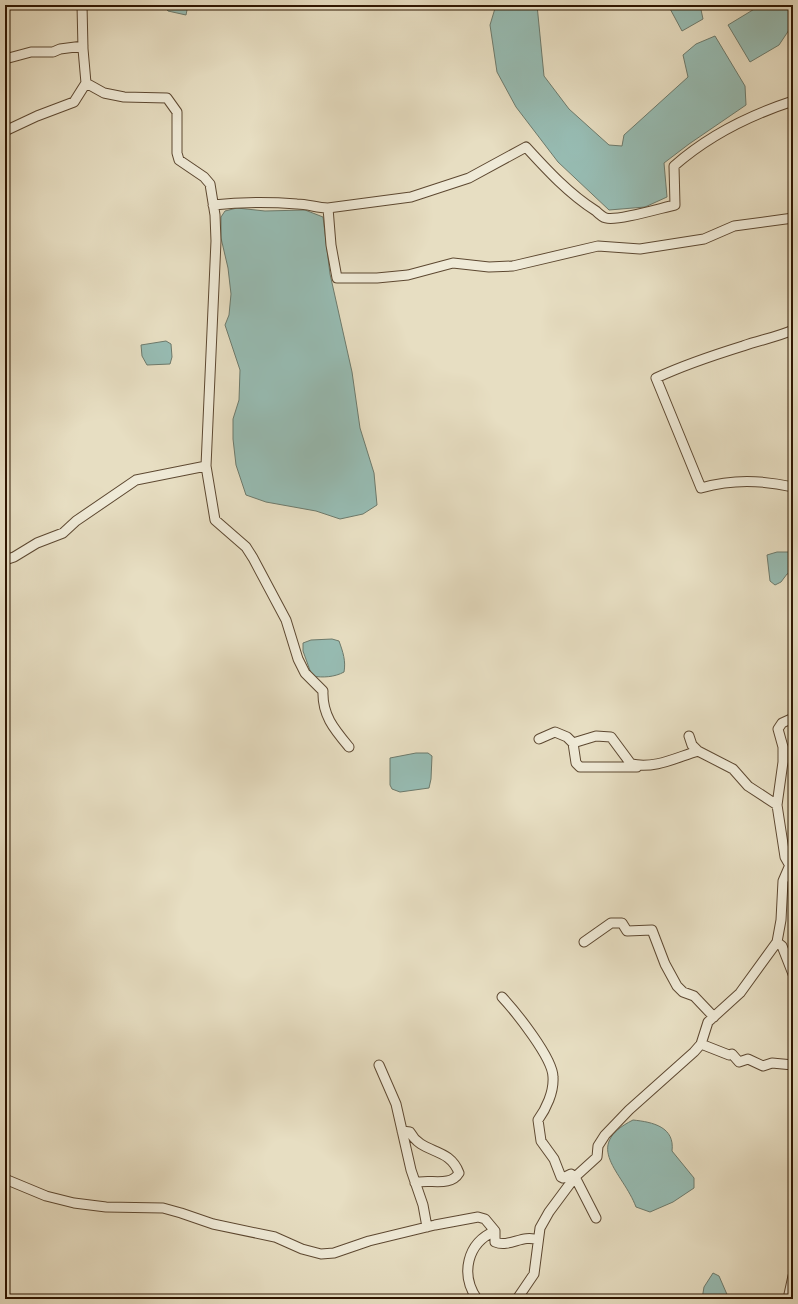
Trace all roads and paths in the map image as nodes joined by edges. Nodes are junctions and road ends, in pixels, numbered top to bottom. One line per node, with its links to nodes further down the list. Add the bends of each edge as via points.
1 (82, 5): 2 (street)
2 (83, 46): 3 (street); 4 (street)
3 (5, 58)
4 (86, 83): 6 (street, via 74,102); 7 (street, via 104,93 124,97 168,98 177,112 179,160 210,184)
5 (793, 101): 8 (street, via 761,112 703,142 674,166 675,205 606,218 569,190 526,147 469,178 411,196)
6 (5, 131)
7 (214, 205): 8 (street, via 300,204); 11 (street, via 215,267)
8 (328, 208): 9 (street, via 337,278 408,275 452,263 489,267 514,266 598,246 640,249 704,239 734,226)
9 (793, 218)
10 (793, 330): 12 (street, via 656,378 701,488 746,480)
11 (206, 466): 13 (street, via 136,480 76,520 62,533); 18 (street, via 215,520 246,547 253,558 286,620 305,673 323,691 326,715 330,724)
12 (793, 487)
13 (5, 560)
14 (793, 718): 21 (street, via 782,723 778,729 783,762)
15 (689, 736): 19 (street)
16 (539, 739): 17 (street, via 555,732)
17 (573, 743): 20 (street, via 596,736 610,737 631,764); 20 (street, via 576,763 580,767)
18 (349, 747)
19 (698, 752): 20 (street, via 662,764); 21 (street, via 733,769 748,786)
20 (642, 766)
21 (777, 805): 22 (street, via 785,857)
22 (791, 861): 24 (street, via 783,881)
23 (584, 942): 27 (street, via 611,923 622,923 627,931 652,930 677,986 683,992 694,996)
24 (778, 942): 25 (street); 27 (street, via 740,993)
25 (793, 974)
26 (502, 997): 32 (street, via 517,1013 550,1065 553,1077 549,1099 538,1120 538,1128 541,1141 554,1159 561,1177 571,1174)
27 (714, 1017): 28 (street, via 708,1022)
28 (701, 1044): 30 (street, via 732,1054 739,1062 748,1059 763,1066 772,1063); 32 (street, via 605,1135 598,1146 597,1157)
29 (379, 1064): 31 (street, via 396,1104)
30 (793, 1065)
31 (402, 1131): 34 (street); 34 (street, via 410,1132 419,1144 451,1159 459,1172 449,1180)
32 (575, 1177): 35 (street); 38 (street, via 548,1212 540,1228)
33 (5, 1179): 36 (street, via 46,1196 74,1203 106,1207 163,1208 181,1212 213,1224 275,1237 321,1254 334,1253)
34 (415, 1183): 36 (street)
35 (596, 1218)
36 (427, 1226): 37 (street, via 478,1217 485,1219)
37 (495, 1231): 38 (street, via 494,1240 500,1244 530,1237); 40 (street, via 472,1249 467,1263 467,1274)
38 (538, 1240): 41 (street, via 534,1274)
39 (793, 1276): 42 (street)
40 (477, 1299)
41 (517, 1299)
42 (788, 1299)

